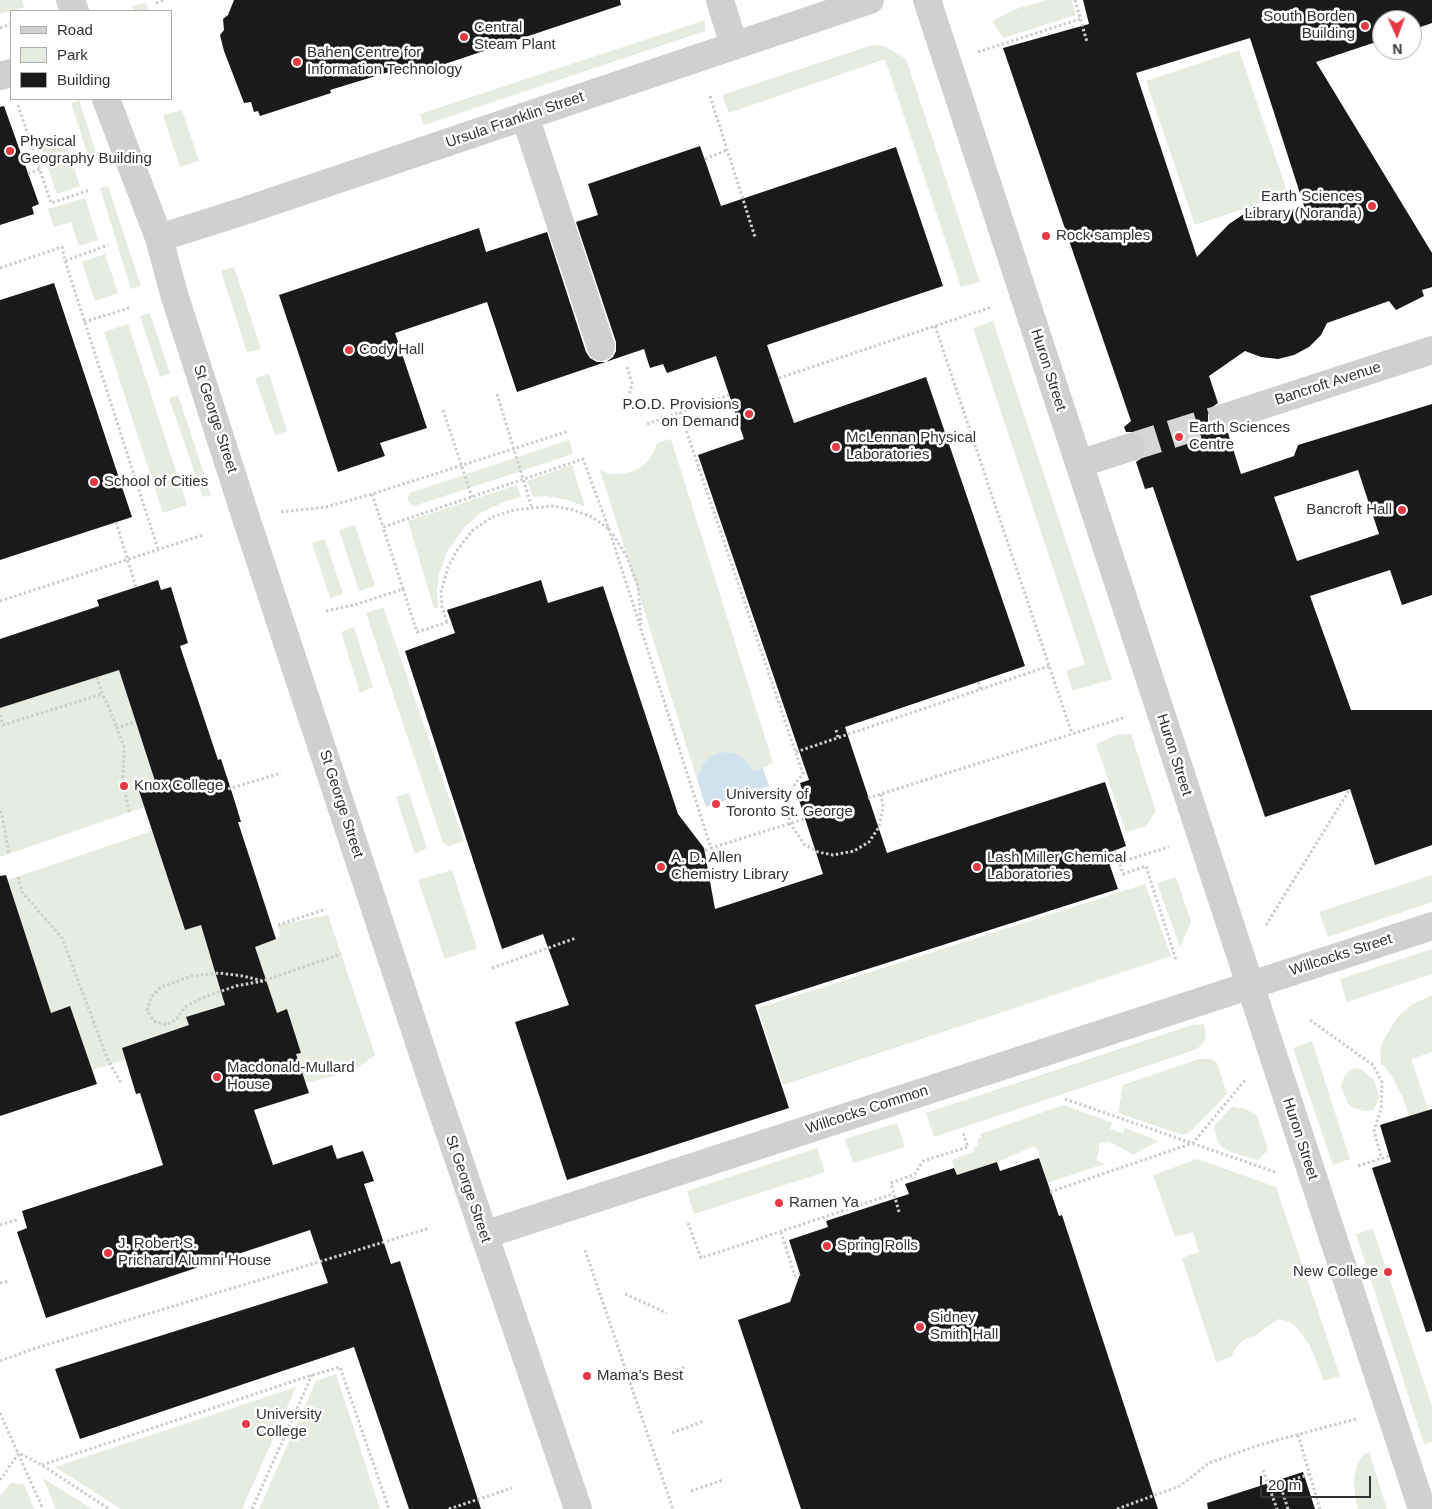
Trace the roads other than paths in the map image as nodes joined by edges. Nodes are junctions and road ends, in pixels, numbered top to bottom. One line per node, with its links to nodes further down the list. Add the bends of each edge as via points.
1 (720, 0): 4 (street)
2 (870, 0): 4 (street, Ursula Franklin Street)
3 (927, 0): 12 (street, Huron Street)
4 (734, 46): 6 (street, Ursula Franklin Street)
5 (106, 100): 7 (street, St George Street)
6 (525, 116): 7 (street, Ursula Franklin Street); 8 (street)
7 (159, 238): 15 (street, St George Street, via 242,503)
8 (601, 347)
9 (1432, 350): 10 (street, Bancroft Avenue)
10 (1223, 418)
11 (1131, 447): 12 (street)
12 (1079, 464): 14 (street, Huron Street)
13 (1432, 926): 14 (street, Willcocks Street)
14 (1250, 985): 15 (street, Willcocks Common); 17 (street, Huron Street)
15 (484, 1235): 16 (street, St George Street)
16 (578, 1509)
17 (1422, 1509)

